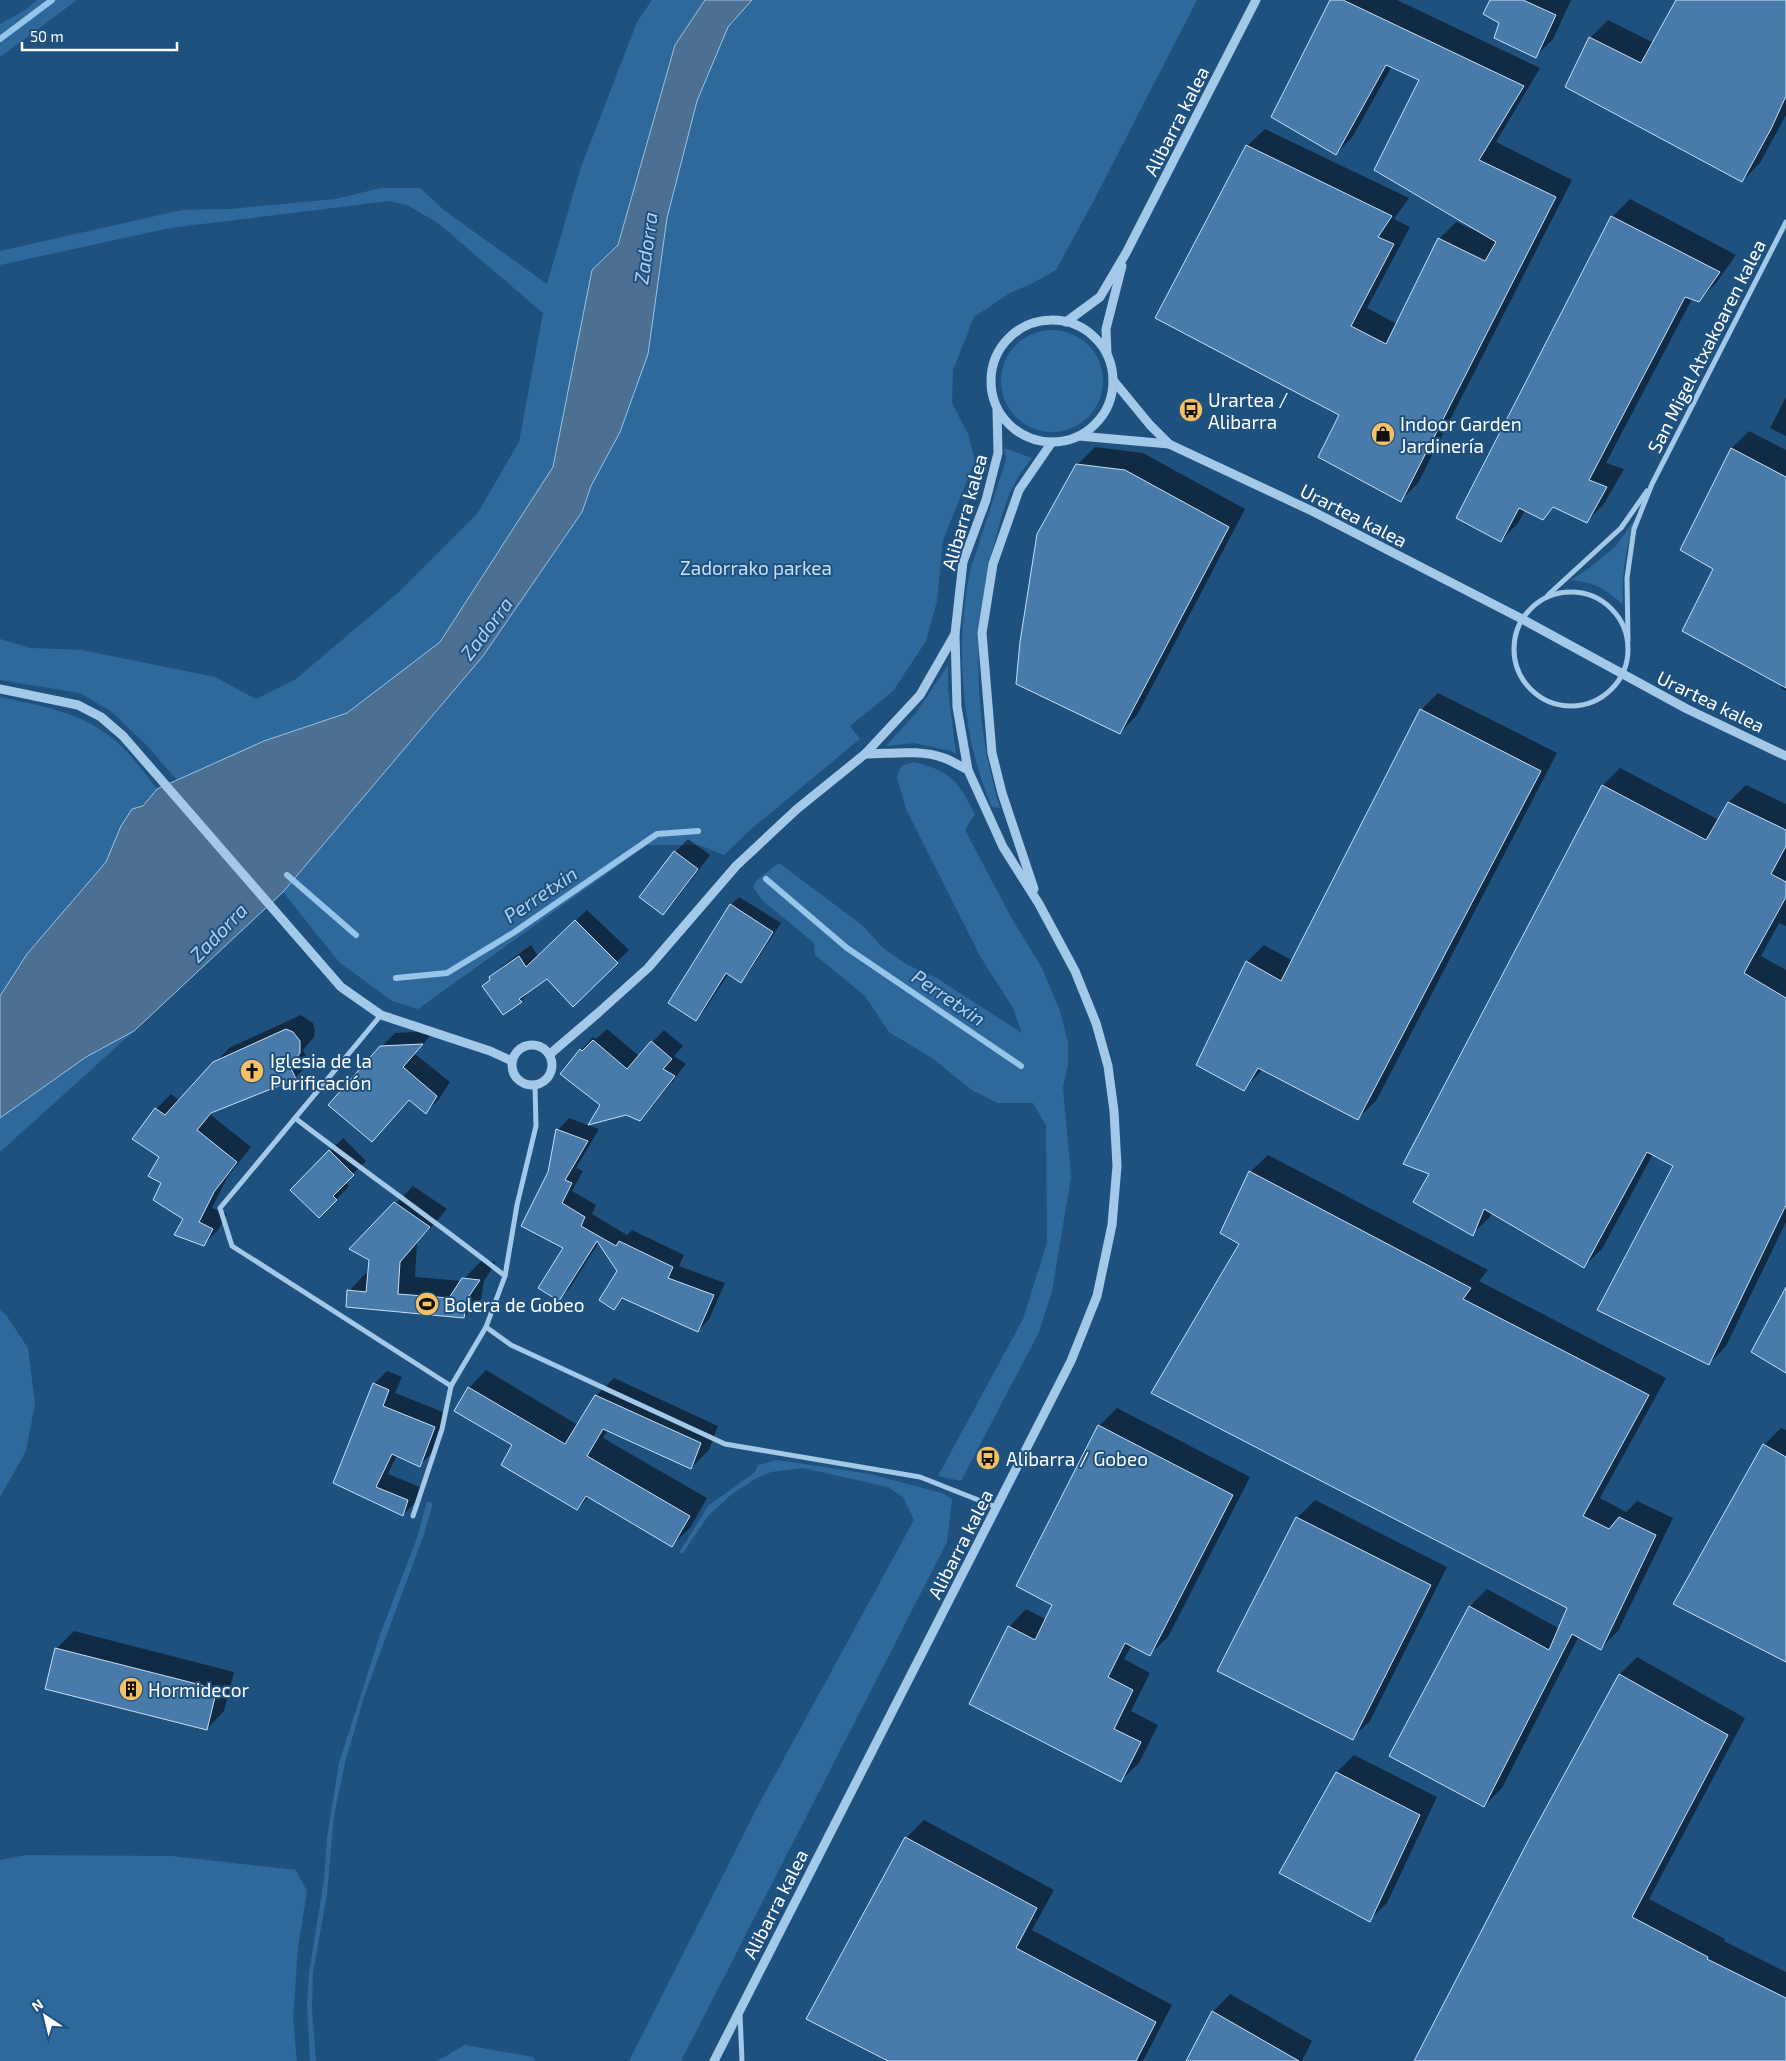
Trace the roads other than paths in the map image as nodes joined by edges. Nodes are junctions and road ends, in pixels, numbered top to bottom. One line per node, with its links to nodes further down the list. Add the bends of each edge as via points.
1 (1256, 0): 3 (street, Alibarra kalea)
2 (1786, 222): 11 (street, San Migel Atxakoaren kalea)
3 (1124, 256): 4 (street, Alibarra kalea, via 1100,297); 5 (street, Alibarra kalea, via 1106,329)
4 (1066, 322): 5 (street, via 1083,328 1097,339); 7 (street, via 1031,323 1016,331 1003,344 994,359 990,376)
5 (1107, 354): 6 (street)
6 (1113, 380): 8 (street, via 1109,402 1101,416); 10 (street, Urartea kalea)
7 (997, 410): 9 (street, via 1011,427 1024,435); 14 (street, Alibarra kalea, via 998,453 986,500 963,562)
8 (1079, 436): 9 (street); 10 (street, Urartea kalea)
9 (1052, 442): 21 (street, Alibarra kalea, via 1019,490 993,564 982,633 992,753)
10 (1169, 444): 13 (street, Urartea kalea, via 1312,511)
11 (1652, 484): 12 (street, San Migel Atxakoaren kalea, via 1621,528); 15 (street, San Migel Atxakoaren kalea, via 1634,529 1627,578)
12 (1545, 598): 13 (street); 15 (street, via 1562,592 1580,592 1598,598 1612,608)
13 (1522, 619): 16 (street, Urartea kalea); 16 (street, via 1514,642 1514,658 1527,686 1539,697 1554,704 1585,704 1612,689)
14 (955, 634): 18 (street, via 920,695); 20 (street, Alibarra kalea, via 957,707)
15 (1628, 640): 16 (street, via 1628,658)
16 (1623, 674): 19 (street, Urartea kalea, via 1687,709)
17 (0, 689): 22 (street, via 70,703 101,717 156,772 341,986)
18 (865, 754): 20 (street, via 916,753 943,757); 23 (street, via 797,809 736,866 648,968)
19 (1786, 756)
20 (968, 770): 21 (street, Alibarra kalea, via 1003,847)
21 (1039, 904): 30 (street, Alibarra kalea, via 1075,970 1096,1023 1108,1066 1117,1166 1112,1225 1098,1296 1071,1361)
22 (381, 1015): 24 (street); 26 (street)
23 (550, 1054): 24 (street, via 541,1046 529,1044 518,1050); 25 (street, via 553,1067 547,1080)
24 (512, 1061): 25 (street, via 512,1071 517,1079 525,1085)
25 (535, 1086): 27 (street, via 536,1126 517,1205)
26 (295, 1118): 27 (street); 29 (street, via 220,1208 232,1246)
27 (505, 1276): 28 (street)
28 (486, 1327): 29 (street); 30 (street, via 511,1345 726,1444 920,1477)
29 (451, 1386): 31 (street, via 442,1429)
30 (996, 1507): 32 (street, Alibarra kalea)
31 (413, 1516)
32 (740, 2009): 33 (street, Alibarra kalea); 34 (street)
33 (714, 2061)
34 (742, 2061)

